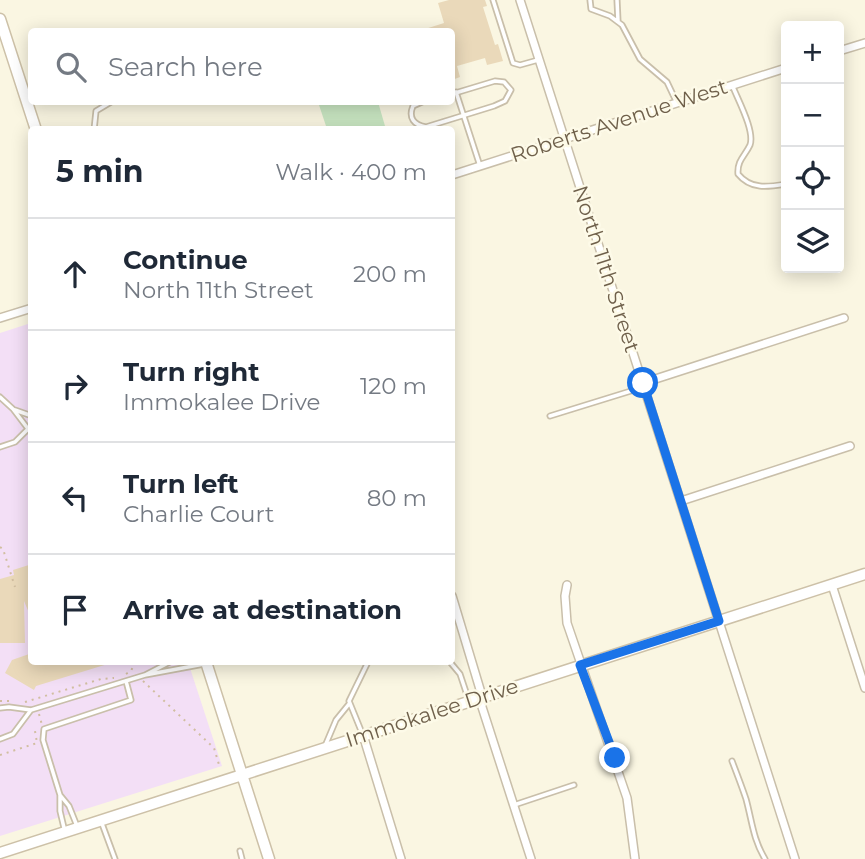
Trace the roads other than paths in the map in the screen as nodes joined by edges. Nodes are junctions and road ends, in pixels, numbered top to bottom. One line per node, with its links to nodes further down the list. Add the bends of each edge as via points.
1 (493, 0): 10 (lane, via 513,63)
2 (520, 0): 10 (street, North 11th Street)
3 (590, 0): 6 (lane, via 591,9)
4 (617, 0): 6 (lane)
5 (0, 19): 8 (street)
6 (618, 21): 15 (lane, via 640,59 667,82)
7 (865, 43): 9 (street)
8 (4, 48): 19 (street)
9 (844, 49)
10 (538, 60): 23 (street, North 11th Street)
11 (781, 70): 12 (street, Roberts Avenue West)
12 (732, 85): 15 (street, Roberts Avenue West); 26 (lane, via 751,135 738,174 757,187)
13 (455, 93): 18 (lane, via 495,81 504,82 510,90 505,101)
14 (455, 95): 18 (lane)
15 (677, 103): 23 (street, Roberts Avenue West)
16 (106, 105): 20 (lane, via 96,111)
17 (415, 105): 21 (lane, via 410,112)
18 (464, 116): 22 (lane); 24 (lane)
19 (34, 126)
20 (94, 126)
21 (418, 126)
22 (429, 126)
23 (564, 139): 24 (street, Roberts Avenue West); 30 (street, North 11th Street)
24 (480, 166): 25 (street, Roberts Avenue West)
25 (455, 174)
26 (781, 185)
27 (28, 309): 28 (street)
28 (0, 318)
29 (844, 318): 30 (street)
30 (643, 383): 34 (lane, via 634,390); 38 (street, North 11th Street)
31 (0, 397): 32 (lane)
32 (13, 409): 33 (lane); 35 (lane)
33 (28, 415)
34 (550, 416)
35 (28, 429): 37 (lane, via 15,442)
36 (850, 446): 38 (street)
37 (0, 447)
38 (681, 501): 43 (street, North 11th Street)
39 (865, 574): 40 (street, Immokalee Drive)
40 (832, 584): 43 (street, Immokalee Drive); 52 (street)
41 (567, 585): 49 (street, via 565,612)
42 (455, 606): 53 (street)
43 (719, 621): 49 (street, Immokalee Drive); 78 (street, North 11th Street)
44 (164, 665): 50 (lane)
45 (196, 665): 50 (lane)
46 (207, 665): 62 (street)
47 (367, 665): 55 (lane)
48 (452, 665): 54 (lane)
49 (580, 665): 53 (street, Immokalee Drive); 76 (street, via 627,798)
50 (145, 675): 51 (lane)
51 (125, 681): 57 (lane); 64 (lane, via 131,701 44,729 43,740)
52 (865, 688)
53 (482, 696): 54 (street, Immokalee Drive); 65 (street)
54 (469, 700): 58 (street, Immokalee Drive)
55 (349, 704): 58 (lane); 60 (lane, via 336,720)
56 (0, 708): 57 (lane)
57 (31, 710): 59 (lane, via 13,734)
58 (363, 735): 60 (street, Immokalee Drive); 74 (street)
59 (0, 739)
60 (325, 748): 62 (street, Immokalee Drive)
61 (732, 761): 77 (lane)
62 (243, 774): 66 (street, Immokalee Drive); 73 (street)
63 (574, 785): 65 (lane)
64 (60, 795): 67 (lane); 68 (lane)
65 (513, 805): 75 (street)
66 (101, 820): 67 (street, Immokalee Drive); 71 (lane)
67 (77, 828): 68 (street, Immokalee Drive)
68 (65, 832): 70 (street, Immokalee Drive)
69 (240, 851): 72 (lane)
70 (0, 853)
71 (115, 859)
72 (242, 859)
73 (269, 859)
74 (401, 859)
75 (531, 859)
76 (635, 859)
77 (765, 859)
78 (795, 859)

